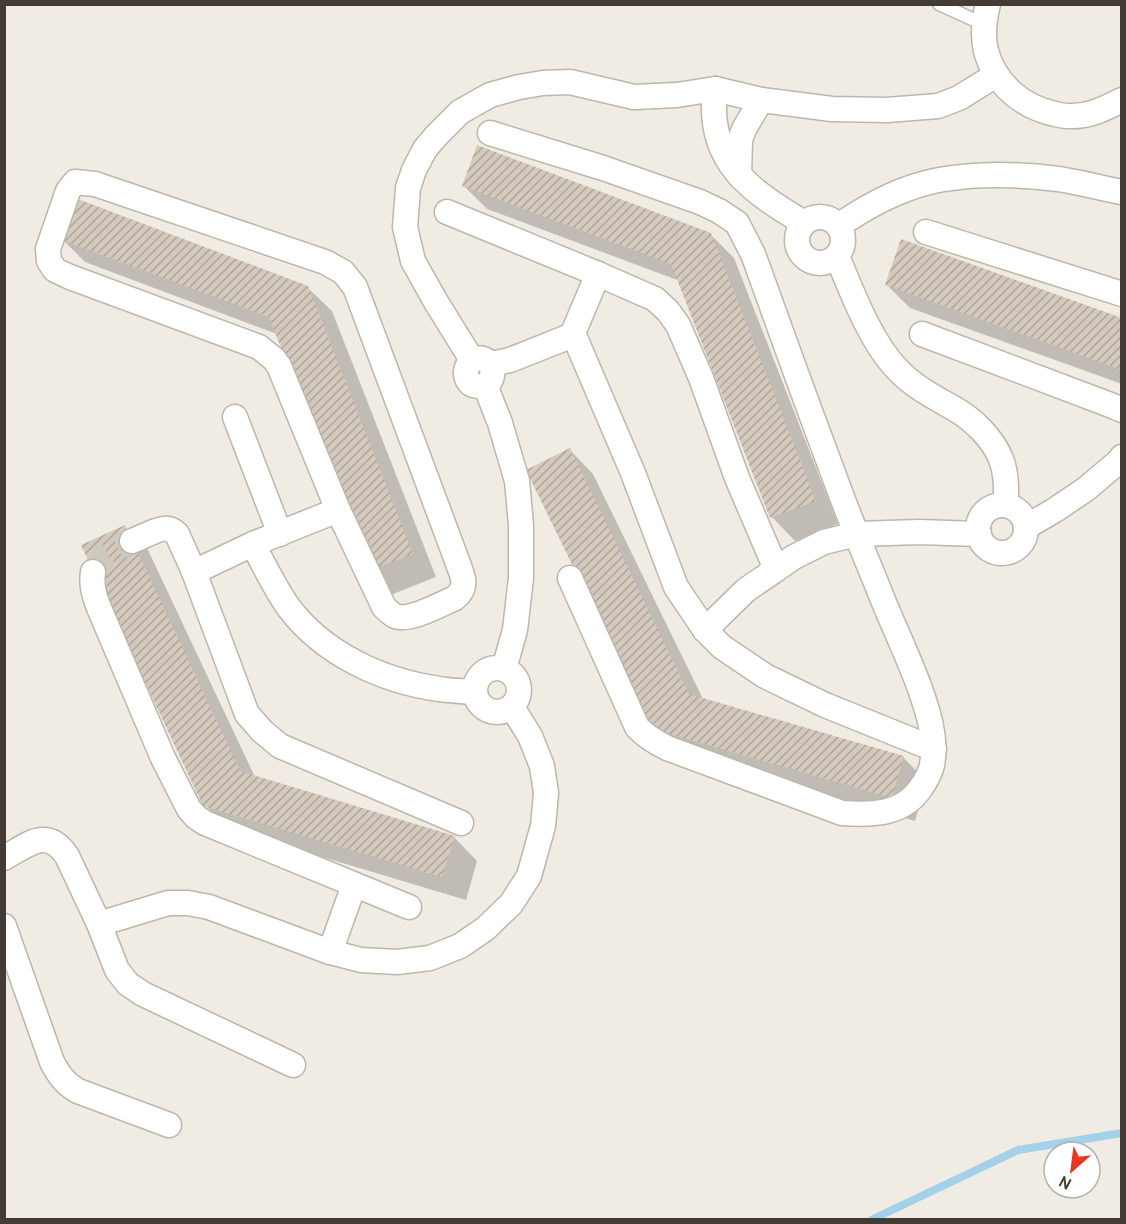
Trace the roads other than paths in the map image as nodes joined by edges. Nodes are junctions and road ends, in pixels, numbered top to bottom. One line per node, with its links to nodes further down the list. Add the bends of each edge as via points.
1 (939, 4): 2 (lane)
2 (986, 14): 3 (street, via 986,50)
3 (996, 75): 5 (street, via 938,106 832,109); 6 (street, via 1015,97 1040,111 1068,116 1096,113)
4 (715, 89): 5 (street); 8 (street, via 718,140); 19 (street, via 634,97 570,82 519,87 490,95 460,112 425,149 408,188 405,227 413,261)
5 (761, 100): 8 (street, via 740,140)
6 (1122, 100)
7 (490, 134): 27 (street, via 667,191 719,211 737,223 753,254)
8 (739, 175): 11 (street, via 771,203)
9 (1122, 192): 12 (street, via 1059,179 960,176 909,188)
10 (447, 212): 15 (street)
11 (804, 223): 12 (street, via 822,217); 14 (street, via 797,240 804,256 820,263)
12 (838, 226): 14 (street, via 843,241)
13 (926, 232): 16 (street)
14 (837, 256): 23 (street, via 880,348 897,369 911,383 976,424 990,442 1001,459)
15 (598, 274): 17 (street); 31 (street, via 655,299 678,325)
16 (1122, 294)
17 (573, 333): 19 (street); 35 (street, via 676,587)
18 (922, 334): 20 (street)
19 (483, 370): 36 (street, via 517,481 522,525 515,630)
20 (1122, 410)
21 (235, 417): 26 (street)
22 (1122, 457): 25 (street, via 1086,489)
23 (1006, 505): 25 (street, via 1019,512); 28 (street, via 997,505 981,516)
24 (338, 510): 24 (street, via 390,613 410,617 455,598 464,587 356,287 343,272 325,262 95,184 75,182 68,191 48,249 55,270 266,352 279,366); 26 (street)
25 (1026, 527): 28 (street, via 1024,537 1011,551 991,550)
26 (280, 534): 30 (street)
27 (858, 534): 28 (street); 31 (street, via 824,542); 39 (street, via 922,695)
28 (979, 534)
29 (132, 541): 33 (street, via 167,528 172,530)
30 (253, 544): 33 (street); 37 (street, via 290,609 336,652 418,686)
31 (776, 569): 35 (street, via 746,590)
32 (93, 572): 42 (street, via 93,593 99,608 163,758 196,818)
33 (194, 572): 40 (street, via 247,714 262,731 280,746)
34 (570, 578): 39 (street, via 637,727 667,748 842,813 867,815 901,807 915,796 932,768)
35 (705, 630): 39 (street, via 722,647 765,676)
36 (504, 669): 37 (street, via 487,670 480,676); 38 (street, via 518,681 518,700)
37 (475, 692): 38 (street, via 477,700 489,711)
38 (512, 707): 46 (street, via 542,766 546,793 543,826 529,876 511,904 460,946 430,958 397,962 361,960)
39 (934, 749)
40 (461, 823)
41 (4, 858): 44 (street, via 37,840 62,847)
42 (354, 885): 43 (street); 46 (street)
43 (409, 907)
44 (99, 924): 46 (street, via 168,903 188,903 209,907); 47 (street, via 117,970 128,984)
45 (4, 926): 48 (street, via 59,1076 78,1091)
46 (330, 952)
47 (293, 1065)
48 (169, 1125)

